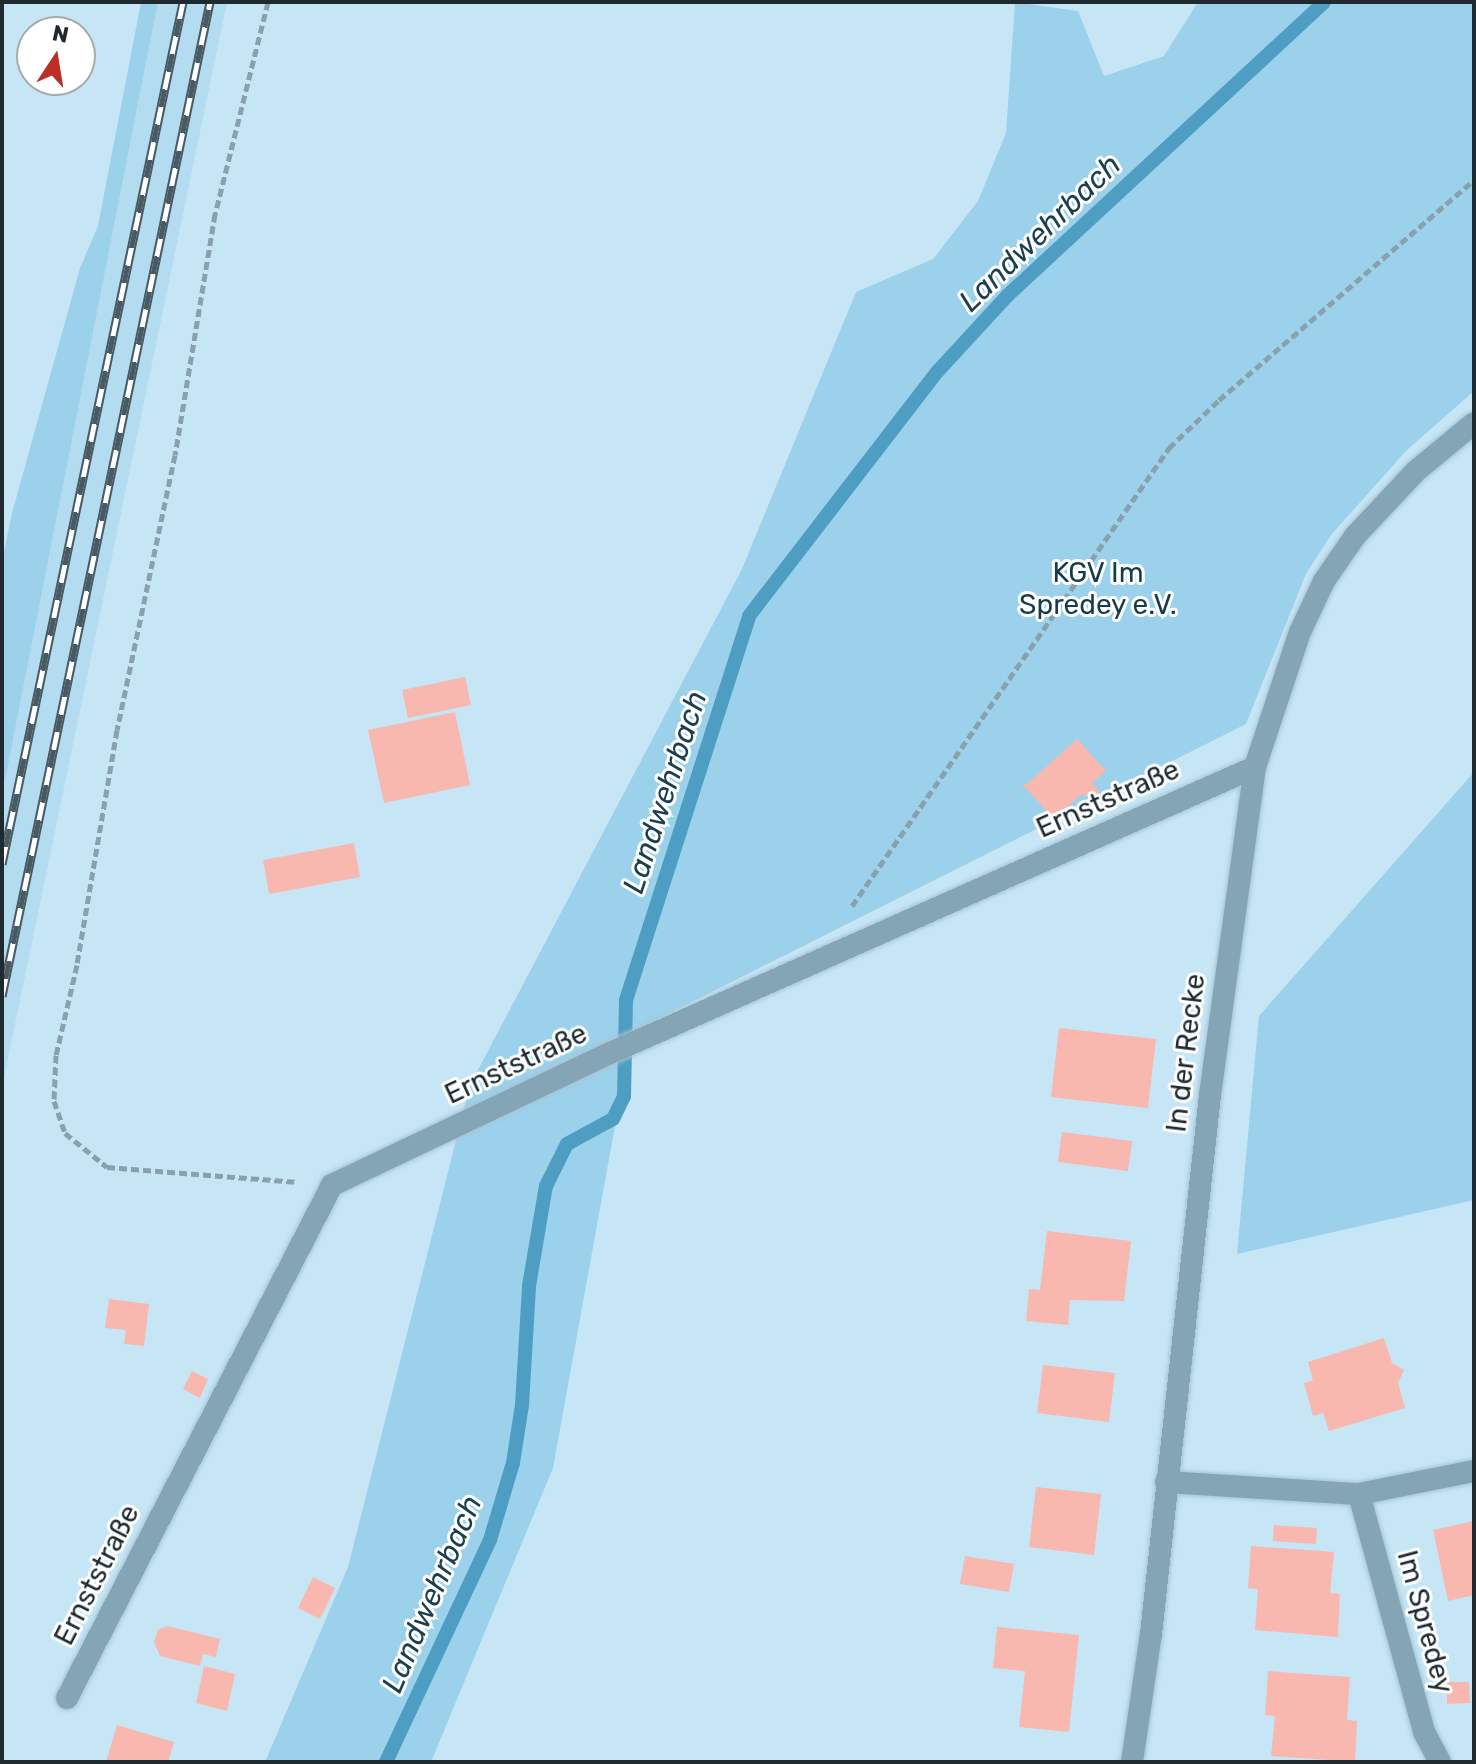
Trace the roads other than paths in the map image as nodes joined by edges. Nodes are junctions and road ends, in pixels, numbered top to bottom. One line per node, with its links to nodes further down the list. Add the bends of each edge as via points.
1 (1474, 423): 2 (street, In der Recke, via 1416,471 1355,536 1324,581 1300,632)
2 (1255, 767): 4 (street, In der Recke, via 1210,1095); 6 (street, Ernststraße, via 608,1054 332,1185)
3 (1474, 1471): 5 (street)
4 (1166, 1482): 5 (street); 7 (street, In der Recke, via 1142,1716)
5 (1359, 1494): 8 (street, Im Spredey, via 1424,1732)
6 (67, 1698)
7 (1132, 1762)
8 (1440, 1762)

